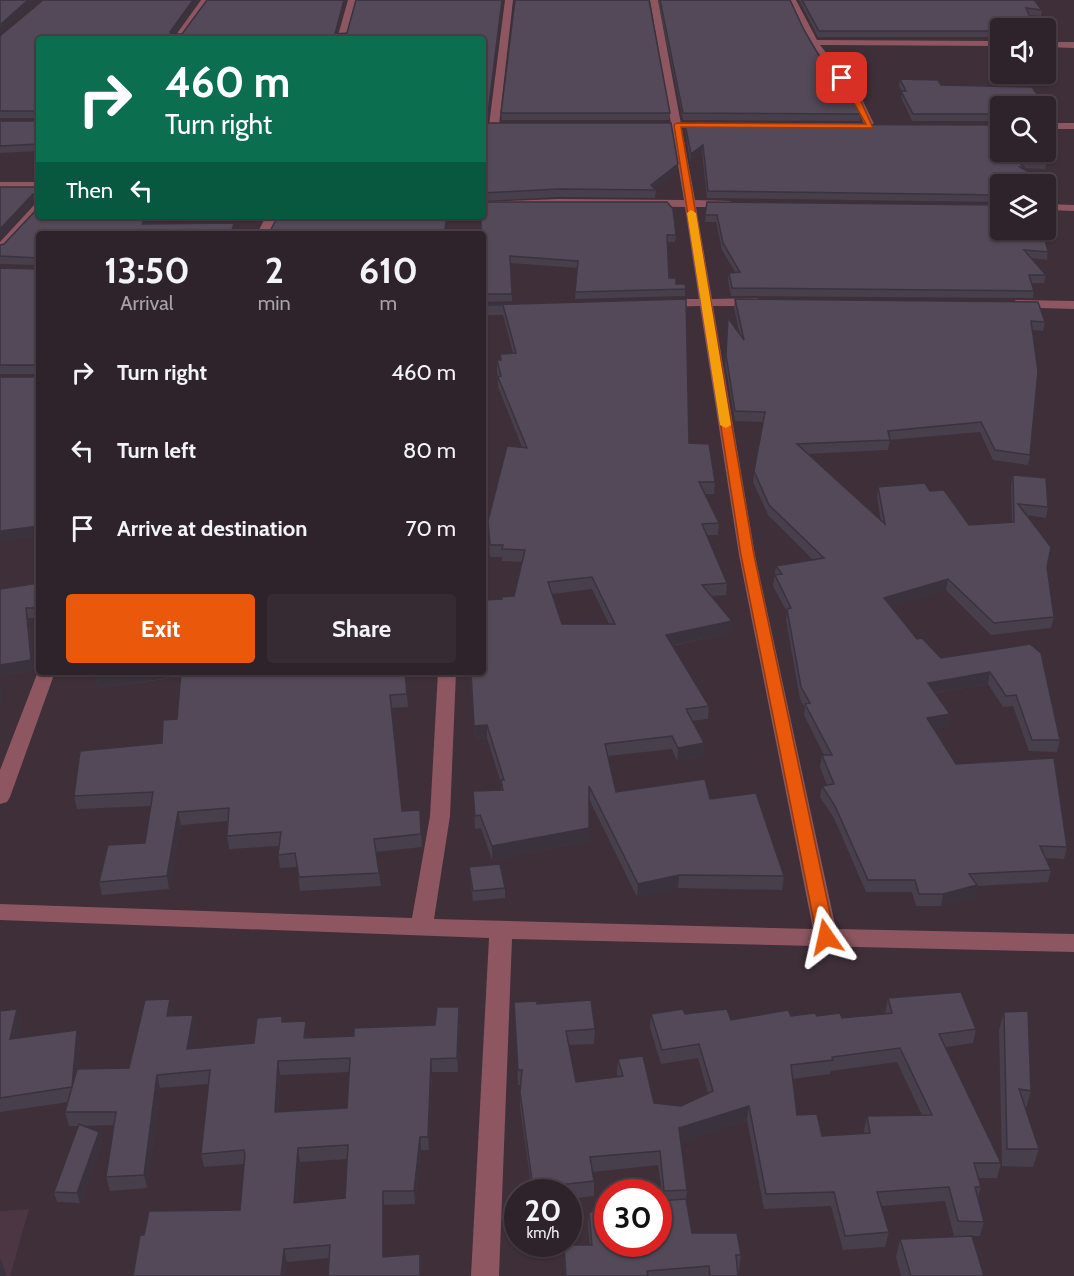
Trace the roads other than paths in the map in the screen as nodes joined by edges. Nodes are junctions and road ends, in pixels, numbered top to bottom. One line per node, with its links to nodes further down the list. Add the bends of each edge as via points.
1 (205, 0): 6 (street)
2 (352, 0): 7 (street)
3 (509, 0): 13 (street)
4 (654, 0): 22 (street)
5 (792, 0): 8 (street)
6 (179, 36)
7 (342, 36)
8 (814, 42): 9 (street); 16 (street, via 856,97)
9 (990, 44)
10 (1056, 45): 11 (street)
11 (1074, 45)
12 (486, 125): 13 (street)
13 (495, 125): 14 (street)
14 (506, 125)
15 (859, 126): 16 (street)
16 (870, 126): 17 (street)
17 (882, 126)
18 (1056, 126): 19 (street)
19 (1074, 126)
20 (0, 184): 21 (street)
21 (36, 185)
22 (690, 203): 23 (street); 24 (street); 29 (street)
23 (746, 204)
24 (486, 205)
25 (1056, 207): 26 (street)
26 (1074, 208)
27 (36, 209): 28 (street)
28 (0, 249)
29 (706, 302): 30 (street); 31 (street); 40 (street, via 747,555)
30 (772, 303)
31 (647, 304)
32 (1004, 304): 33 (street)
33 (1074, 304)
34 (45, 675): 36 (street)
35 (447, 675): 38 (street, via 440,816)
36 (0, 797)
37 (0, 912): 38 (street)
38 (422, 926): 39 (street)
39 (501, 930): 40 (street); 42 (street)
40 (826, 937): 41 (street)
41 (1074, 943)
42 (485, 1276)

